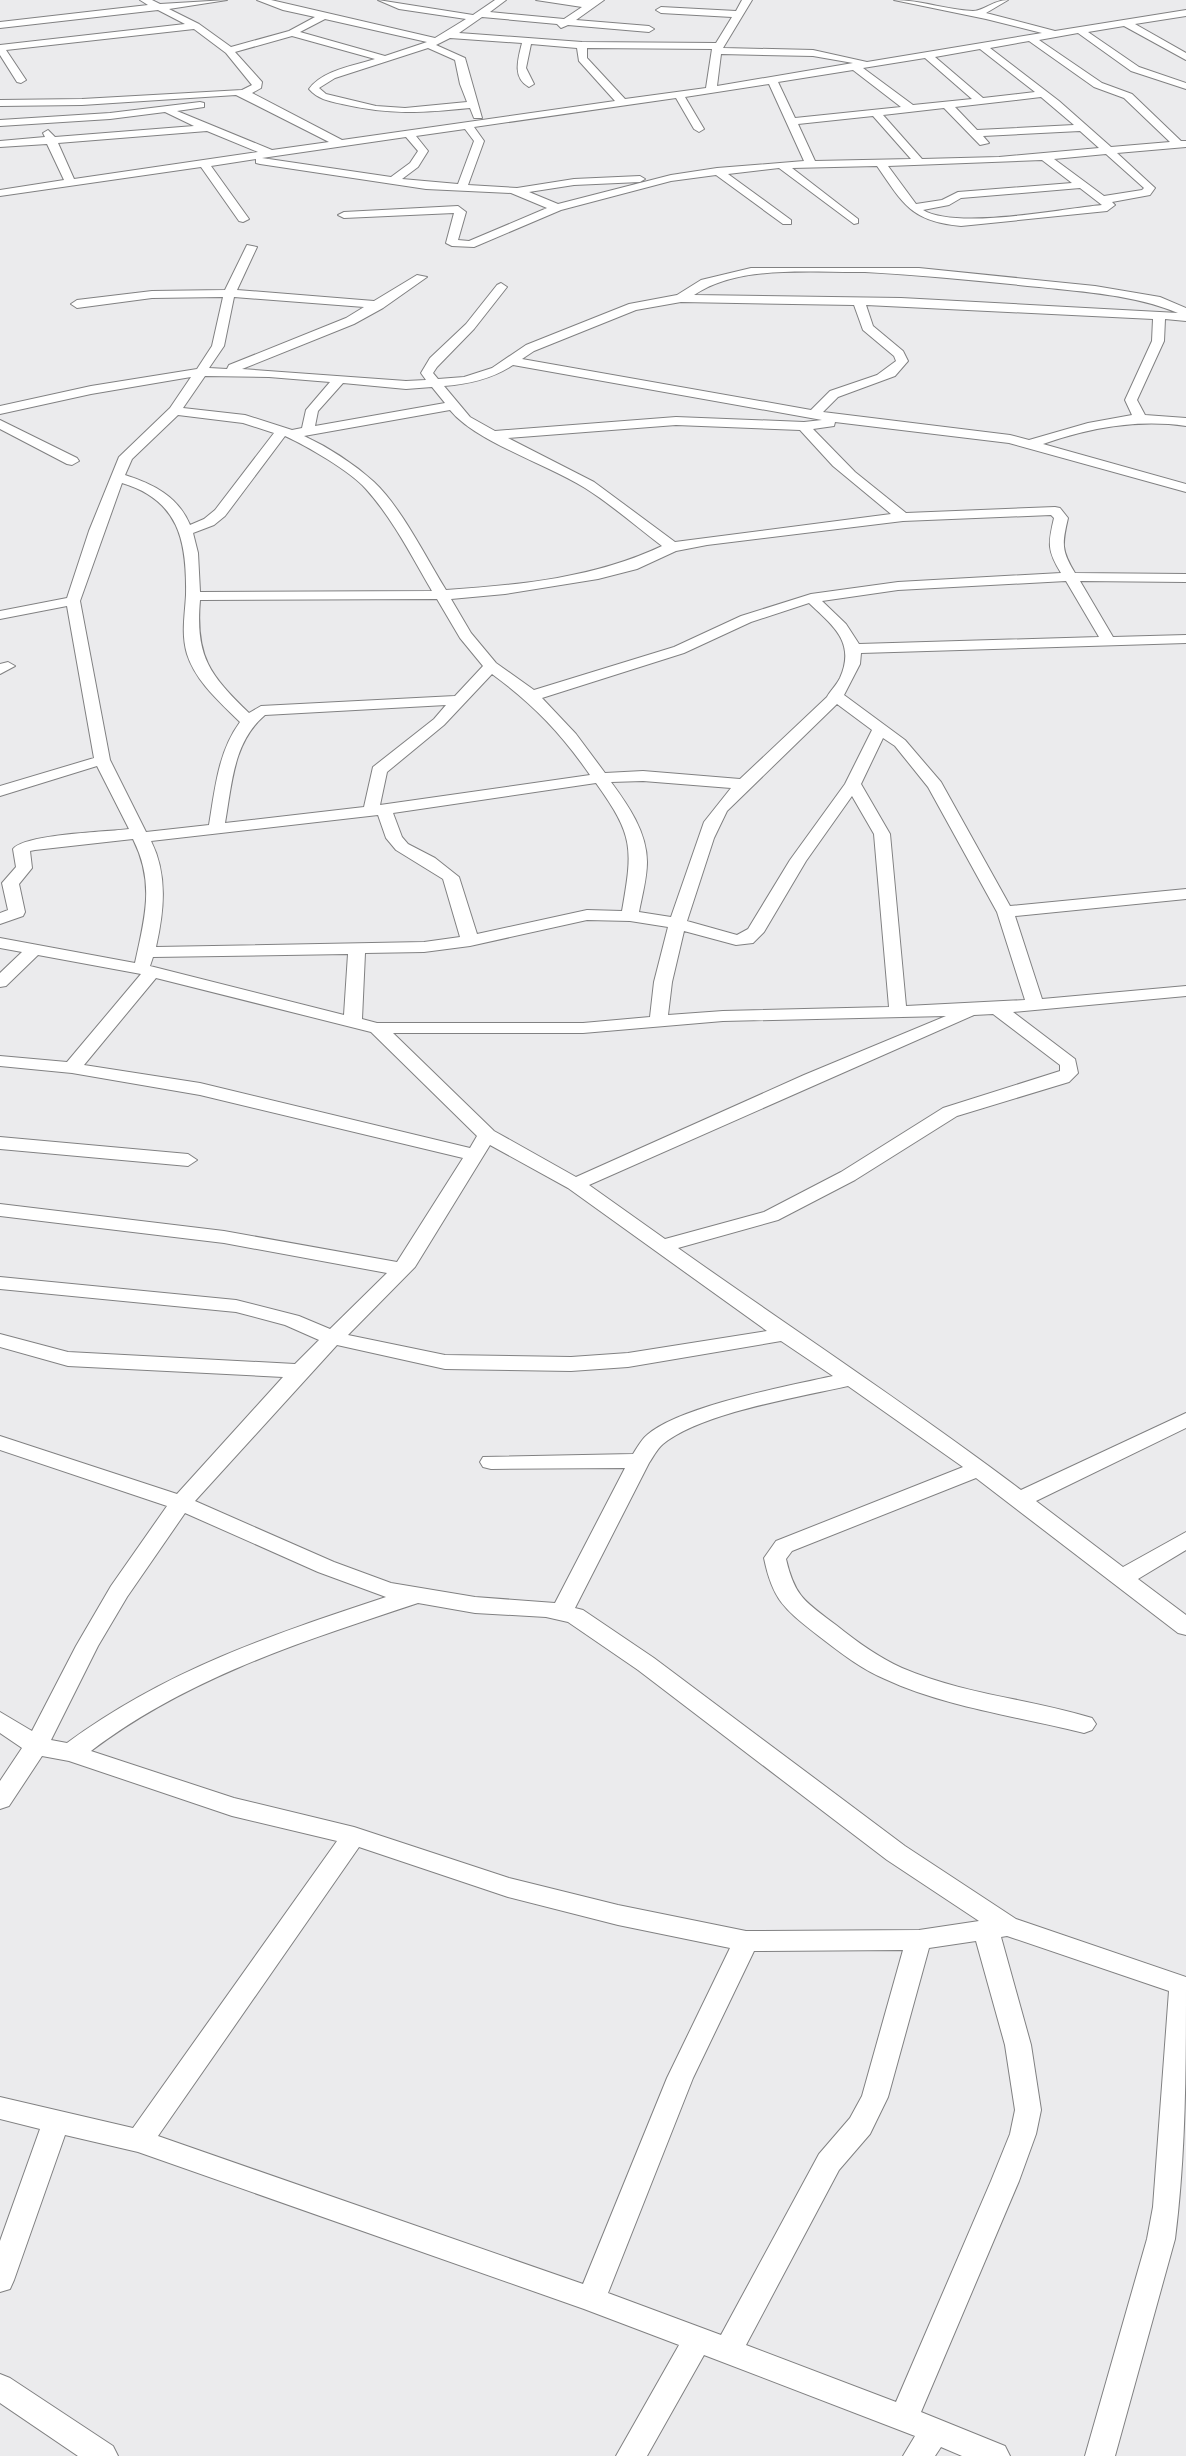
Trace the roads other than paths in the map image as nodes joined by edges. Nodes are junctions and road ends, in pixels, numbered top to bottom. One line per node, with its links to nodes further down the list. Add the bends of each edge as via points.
1 (145, 0): 12 (street)
2 (222, 0): 12 (street)
3 (262, 0): 17 (street)
4 (383, 0): 18 (street, via 399,6)
5 (501, 0): 18 (street)
6 (542, 0): 11 (street)
7 (669, 0): 13 (street)
8 (747, 0): 15 (street)
9 (899, 0): 16 (street)
10 (1003, 0): 16 (street)
11 (595, 2): 19 (street)
12 (162, 8): 22 (street); 24 (street)
13 (661, 10): 15 (street); 25 (street)
14 (1186, 13): 21 (street)
15 (737, 14): 23 (street)
16 (977, 14): 29 (street)
17 (324, 16): 27 (street); 32 (street)
18 (478, 16): 19 (street); 28 (street)
19 (564, 22): 25 (street); 33 (street)
20 (687, 23): 23 (street)
21 (1128, 24): 26 (street); 41 (street)
22 (0, 25)
23 (731, 25): 38 (street)
24 (196, 26): 37 (street); 39 (street)
25 (649, 29): 35 (street)
26 (1080, 31): 29 (street); 48 (street, via 1135,69)
27 (292, 33): 39 (street); 42 (street)
28 (449, 35): 31 (street); 32 (street)
29 (1056, 35): 30 (street)
30 (1032, 39): 36 (street); 74 (street, via 1098,86 1128,96)
31 (527, 42): 33 (street); 47 (street, via 521,68)
32 (432, 43): 42 (street); 56 (street, via 460,58)
33 (546, 43): 34 (street)
34 (582, 45): 35 (street); 53 (street, via 582,59)
35 (638, 46): 38 (street)
36 (982, 46): 40 (street); 50 (street)
37 (0, 48): 45 (street)
38 (717, 48): 43 (street, via 813,53); 49 (street)
39 (229, 51): 51 (street, via 258,82)
40 (926, 54): 43 (street); 54 (street)
41 (1186, 57)
42 (386, 59): 56 (street, via 319,82 315,85 316,93 390,110)
43 (868, 63): 44 (street)
44 (854, 66): 46 (street); 59 (street)
45 (21, 80)
46 (772, 80): 49 (street); 62 (street)
47 (529, 84)
48 (1186, 86)
49 (711, 90): 52 (street)
50 (1044, 94): 54 (street); 67 (street)
51 (247, 95): 55 (street, via 227,92); 58 (street); 72 (street)
52 (679, 95): 53 (street); 68 (street)
53 (622, 102): 64 (street)
54 (982, 102): 57 (street)
55 (0, 103)
56 (472, 105): 64 (street)
57 (948, 106): 59 (street); 69 (street)
58 (169, 111): 61 (street); 66 (street)
59 (912, 111): 60 (street)
60 (877, 114): 62 (street); 82 (street)
61 (44, 122): 63 (street); 71 (street)
62 (791, 122): 81 (street)
63 (0, 123)
64 (482, 124): 65 (street)
65 (468, 126): 70 (street); 90 (street, via 479,141)
66 (208, 128): 71 (street); 76 (street)
67 (1081, 128): 69 (street); 75 (street)
68 (699, 129)
69 (975, 133): 79 (street)
70 (409, 134): 72 (street); 88 (street, via 423,151 414,165)
71 (52, 142): 73 (street); 87 (street)
72 (339, 143): 76 (street)
73 (0, 144)
74 (1182, 145): 75 (street)
75 (1108, 152): 77 (street); 93 (street, via 1150,188 1146,193)
76 (271, 153): 78 (street)
77 (1045, 157): 79 (street); 89 (street)
78 (240, 158): 80 (street); 88 (street)
79 (999, 160): 82 (street)
80 (204, 163): 87 (street); 97 (street)
81 (811, 164): 83 (street); 84 (street)
82 (920, 164): 84 (street)
83 (781, 165): 85 (street); 98 (street)
84 (882, 165): 95 (street)
85 (717, 171): 86 (street); 99 (street)
86 (661, 180): 91 (street, via 592,180); 94 (street)
87 (70, 182): 92 (street)
88 (393, 182): 90 (street)
89 (1082, 185): 93 (street); 95 (street, via 958,195 945,203)
90 (462, 187): 91 (street)
91 (517, 191): 94 (street)
92 (0, 193)
93 (1102, 200): 95 (street, via 1109,205 1107,208 961,223 927,218)
94 (557, 208): 96 (street, via 470,245 452,243 458,209)
95 (913, 208)
96 (344, 215)
97 (243, 219)
98 (854, 221)
99 (787, 222)
100 (251, 247): 103 (street)
101 (421, 277): 107 (street)
102 (501, 287): 115 (street, via 485,311 434,359 427,373)
103 (229, 294): 106 (street, via 122,296); 107 (street); 112 (street, via 223,332)
104 (681, 298): 105 (street); 108 (street, via 705,282 751,271 865,269 949,273 1095,290 1160,301); 111 (street, via 633,307 530,348)
105 (859, 302): 109 (street); 119 (street, via 867,327 902,362 890,374 836,393)
106 (77, 304)
107 (379, 305): 113 (street, via 316,336)
108 (1186, 312)
109 (1160, 316): 110 (street); 120 (street, via 1158,341 1131,400)
110 (1186, 317)
111 (512, 360): 115 (street, via 487,375); 119 (street)
112 (201, 372): 113 (street); 117 (street); 118 (street)
113 (223, 372): 114 (street)
114 (339, 380): 115 (street); 125 (street, via 310,415)
115 (438, 385): 116 (street)
116 (452, 406): 125 (street); 127 (street, via 465,420)
117 (0, 410)
118 (175, 411): 126 (street, via 237,418); 130 (street, via 134,447)
119 (814, 414): 121 (street)
120 (1140, 418): 122 (street); 128 (street, via 1074,429)
121 (844, 420): 124 (street); 128 (street, via 966,432)
122 (1186, 422)
123 (0, 423): 129 (street)
124 (804, 426): 127 (street, via 676,421); 132 (street, via 852,478)
125 (308, 430): 126 (street)
126 (287, 432): 133 (street, via 263,452 224,509 211,521); 137 (street, via 325,452 370,485)
127 (490, 435): 134 (street, via 589,484)
128 (1030, 444): 131 (street)
129 (72, 461)
130 (117, 477): 133 (street, via 158,491 175,506); 140 (street)
131 (1186, 488)
132 (903, 517): 134 (street); 135 (street, via 1055,511 1060,513 1062,524 1056,550)
133 (186, 531): 138 (street)
134 (672, 547): 137 (street, via 632,566 598,575 546,585)
135 (1071, 577): 136 (street); 139 (street, via 898,586); 143 (street)
136 (1186, 578)
137 (442, 595): 138 (street); 145 (street, via 465,635)
138 (193, 596): 149 (street, via 189,630 200,669 206,680)
139 (811, 598): 144 (street, via 841,627); 147 (street, via 746,620 679,650)
140 (73, 601): 141 (street); 151 (street)
141 (0, 615)
142 (1186, 639): 143 (street)
143 (1109, 642): 144 (street)
144 (854, 649): 146 (street, via 849,673)
145 (491, 666): 147 (street); 148 (street)
146 (835, 695): 150 (street); 153 (street)
147 (532, 696): 152 (street, via 571,737)
148 (459, 700): 149 (street, via 280,709 261,711); 156 (street, via 439,722 379,770)
149 (247, 720): 157 (street, via 234,741)
150 (881, 728): 154 (street); 160 (street, via 900,743 935,785)
151 (102, 760): 155 (street); 158 (street)
152 (599, 778): 153 (street, via 643,776); 156 (street); 161 (street, via 621,807 636,839 639,862)
153 (744, 784): 163 (street, via 722,808 711,828)
154 (854, 784): 163 (street, via 747,939 736,940); 175 (street, via 882,834)
155 (0, 791)
156 (377, 811): 157 (street); 164 (street, via 402,847 451,877)
157 (216, 828): 158 (street)
158 (140, 835): 162 (street, via 21,849 24,868 10,883 16,912); 168 (street, via 150,856 157,897)
159 (1186, 894): 160 (street)
160 (1005, 912): 172 (street)
161 (630, 916): 163 (street); 164 (street, via 587,915)
162 (0, 919)
163 (676, 923): 177 (street, via 660,985)
164 (470, 941): 166 (street, via 424,947)
165 (0, 943): 167 (street)
166 (357, 947): 168 (street); 176 (street)
167 (34, 950): 169 (street); 170 (street)
168 (147, 952): 169 (street)
169 (146, 971): 176 (street); 180 (street)
170 (0, 982)
171 (1186, 991): 172 (street)
172 (1035, 1004): 173 (street)
173 (997, 1008): 174 (street); 187 (street, via 1069,1063 1069,1073 950,1112 848,1176 771,1216)
174 (976, 1010): 175 (street); 185 (street)
175 (898, 1011): 177 (street)
176 (353, 1021): 178 (street)
177 (659, 1021): 178 (street, via 583,1028)
178 (377, 1028): 181 (street)
179 (0, 1062): 180 (street)
180 (72, 1068): 183 (street, via 200,1089)
181 (487, 1135): 183 (street); 185 (street)
182 (0, 1143): 184 (street)
183 (475, 1155): 188 (street, via 426,1236)
184 (188, 1160)
185 (575, 1184): 187 (street)
186 (0, 1210): 188 (street, via 224,1237)
187 (664, 1246): 190 (street)
188 (401, 1269): 191 (street)
189 (0, 1283): 191 (street, via 236,1306 292,1320)
190 (785, 1334): 191 (street, via 628,1360 559,1364 445,1362); 194 (street)
191 (333, 1338): 193 (street)
192 (0, 1340): 193 (street, via 68,1359)
193 (300, 1371): 201 (street)
194 (851, 1379): 197 (street, via 762,1398 684,1423 654,1440); 199 (street)
195 (1186, 1420): 200 (street)
196 (0, 1443): 201 (street)
197 (639, 1461): 198 (street); 205 (street)
198 (491, 1462)
199 (979, 1470): 200 (street); 208 (street, via 784,1546 775,1558 781,1585 794,1604 856,1653 892,1673 925,1686)
200 (1020, 1500): 203 (street)
201 (181, 1503): 204 (street, via 356,1579); 209 (street, via 119,1592)
202 (1186, 1540): 203 (street)
203 (1122, 1578): 206 (street)
204 (416, 1596): 205 (street); 210 (street, via 291,1635 196,1676 115,1720)
205 (562, 1612): 213 (street, via 589,1625 646,1664)
206 (1186, 1627)
207 (0, 1721): 209 (street)
208 (1084, 1724)
209 (36, 1746): 210 (street); 211 (street)
210 (71, 1753): 212 (street, via 232,1808)
211 (0, 1800)
212 (354, 1836): 215 (street, via 534,1894); 219 (street)
213 (996, 1928): 214 (street); 216 (street); 225 (street, via 1028,2110 1005,2181)
214 (919, 1940): 215 (street); 223 (street, via 875,2097 860,2126 829,2162)
215 (746, 1941): 221 (street, via 680,2078)
216 (1184, 1987): 231 (street, via 1167,2206)
217 (0, 2108): 218 (street)
218 (56, 2122): 219 (street); 220 (street)
219 (139, 2141): 221 (street)
220 (0, 2280)
221 (591, 2299): 222 (street)
222 (698, 2339): 223 (street); 228 (street)
223 (728, 2350): 225 (street)
224 (0, 2387): 227 (street)
225 (904, 2418): 226 (street)
226 (935, 2431): 229 (street); 230 (street)
227 (103, 2456)
228 (631, 2456)
229 (918, 2456)
230 (995, 2456)
231 (1100, 2456)

